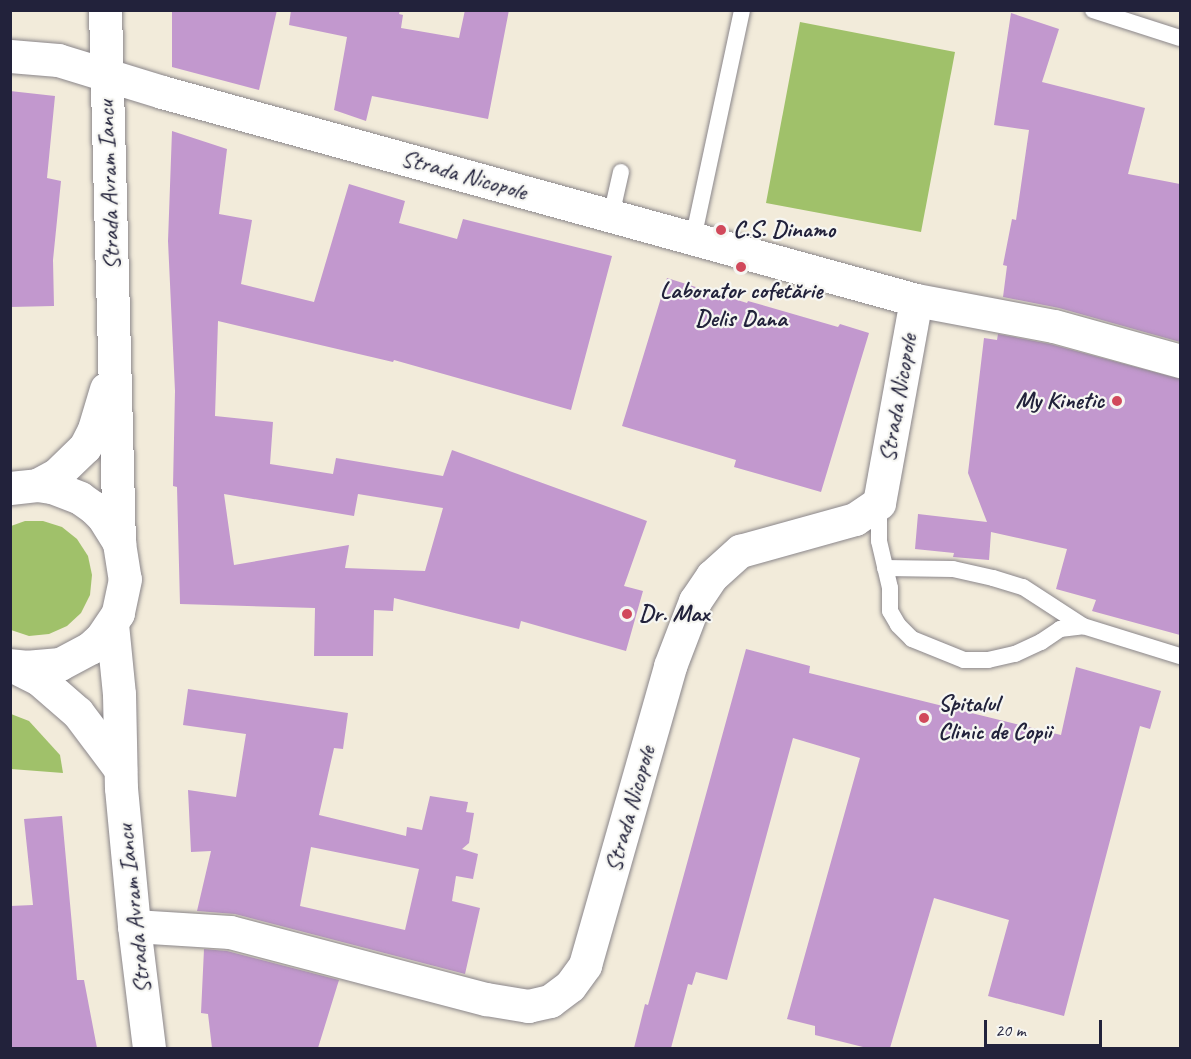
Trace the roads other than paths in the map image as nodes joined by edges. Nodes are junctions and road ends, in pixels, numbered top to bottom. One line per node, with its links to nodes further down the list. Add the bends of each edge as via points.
1 (105, 10): 6 (street, Strada Avram Iancu)
2 (742, 10): 9 (lane)
3 (1093, 10): 4 (lane)
4 (1180, 38)
5 (10, 56): 6 (street, Strada Nicopole, via 58,60)
6 (105, 72): 8 (street, Strada Nicopole, via 162,92); 11 (street, Strada Avram Iancu)
7 (621, 172): 8 (lane)
8 (611, 216): 9 (street, Strada Nicopole)
9 (693, 239): 10 (street, Strada Nicopole)
10 (916, 300): 12 (street, Strada Nicopole, via 1054,326); 14 (street, Strada Nicopole)
11 (114, 359): 13 (street, Strada Avram Iancu, via 85,447 56,475); 15 (street, Strada Avram Iancu)
12 (1180, 361)
13 (24, 487): 15 (street, via 59,489 80,498 103,517)
14 (879, 503): 16 (lane, via 879,540); 22 (street, Strada Nicopole, via 855,519 740,552 712,576 695,601 670,666 585,965 570,986 550,1001 528,1006 486,999 230,932)
15 (119, 543): 17 (street, via 126,579)
16 (885, 568): 18 (lane, via 953,569 993,578 1023,587); 18 (lane, via 890,611 898,625 912,639 964,660 1015,654 1060,629)
17 (112, 624): 20 (street, via 90,648 60,664); 21 (street, Strada Avram Iancu, via 119,694)
18 (1083, 626): 19 (lane)
19 (1180, 656)
20 (11, 665): 21 (street, via 40,680 78,712)
21 (120, 769): 22 (street, Strada Avram Iancu)
22 (134, 926): 23 (street, Strada Avram Iancu)
23 (149, 1048)

